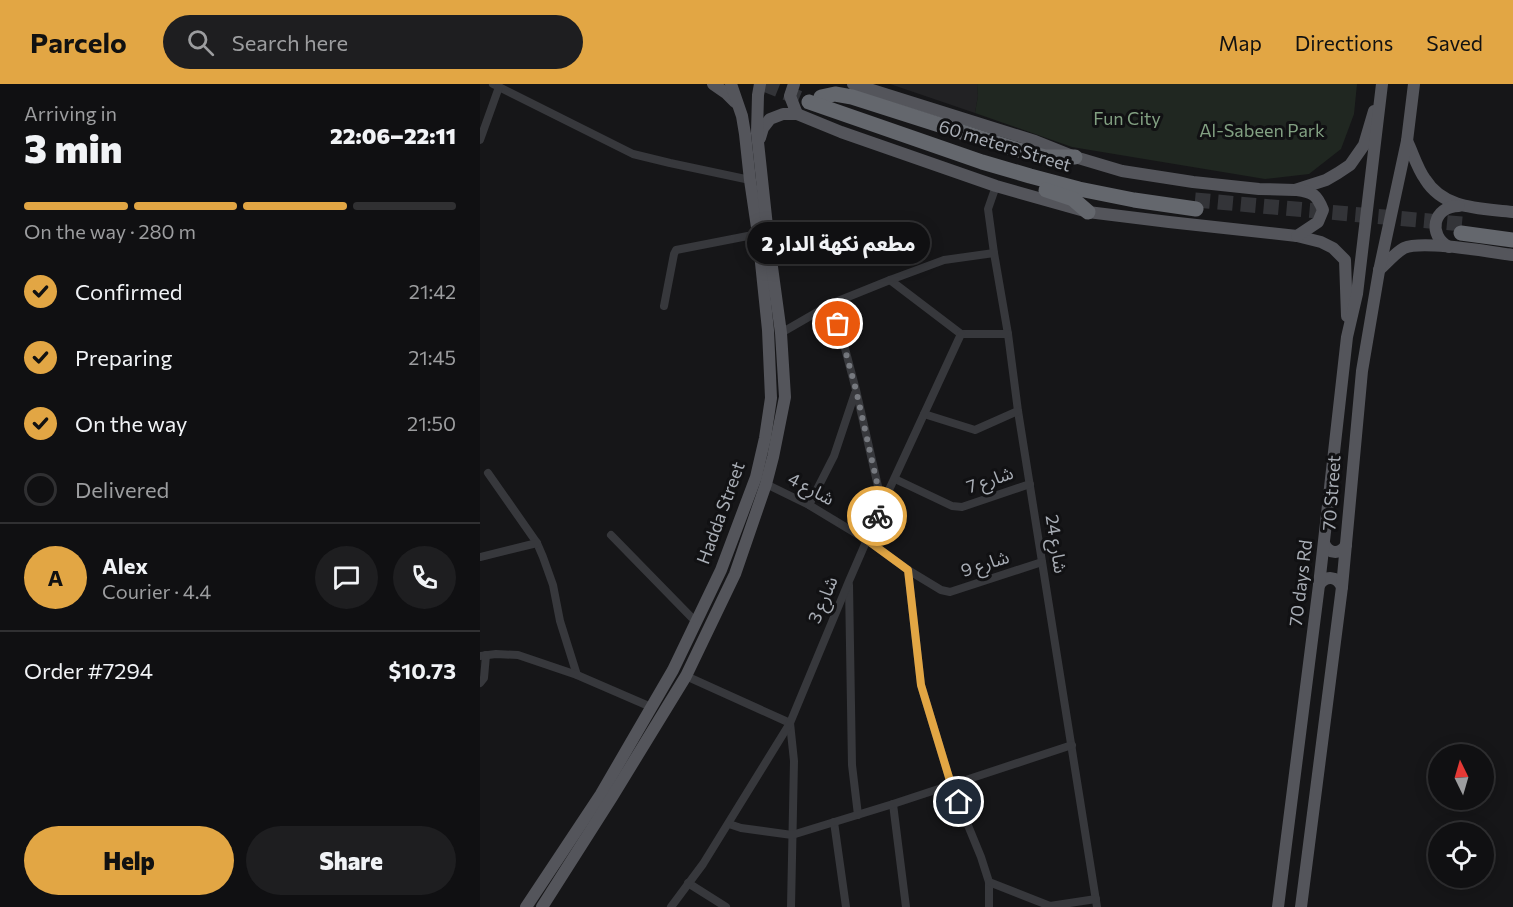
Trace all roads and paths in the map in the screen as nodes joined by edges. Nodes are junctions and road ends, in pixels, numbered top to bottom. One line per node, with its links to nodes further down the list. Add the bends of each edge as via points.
1 (713, 84): 10 (main road)
2 (731, 84): 10 (main road, Hadda Street)
3 (760, 84): 14 (main road, Hadda Street)
4 (794, 84): 11 (main road, via 790,96)
5 (1382, 84): 18 (main road, via 1364,145 1350,165 1326,180); 37 (main road, 70 days Rd, via 1357,294)
6 (1414, 84): 13 (main road, 70 Street)
7 (857, 85): 15 (main road)
8 (496, 86): 12 (street); 16 (street, via 633,154)
9 (816, 100): 15 (highway, via 835,93 1045,157); 19 (highway, 60 meters Street, via 1076,179); 21 (highway, via 838,121 854,128 1063,195)
10 (738, 105): 16 (main road, Hadda Street)
11 (797, 114): 14 (main road, via 770,119); 17 (main road)
12 (480, 140)
13 (1407, 141): 20 (main road, via 1426,182); 30 (main road, 70 Street)
14 (758, 142): 34 (main road, Hadda Street)
15 (1075, 157): 18 (main road, via 1147,175)
16 (750, 180): 24 (main road, Hadda Street)
17 (996, 186): 21 (main road); 28 (street, شارع 24, via 988,209)
18 (1295, 190): 25 (main road, via 1318,197 1323,210 1318,222)
19 (1195, 205)
20 (1459, 206): 22 (main road); 27 (main road, via 1444,210 1435,228 1439,238)
21 (1088, 212): 25 (main road)
22 (1513, 212)
23 (1513, 229): 26 (highway, via 1462,228)
24 (758, 234): 33 (street, via 676,250); 39 (main road, Hadda Street)
25 (1297, 236): 37 (main road, via 1321,242 1345,260)
26 (1513, 240)
27 (1451, 247): 29 (main road); 30 (main road, via 1407,247)
28 (994, 253): 31 (street, via 944,260); 36 (street, شارع 24)
29 (1513, 255)
30 (1379, 271): 53 (main road, 70 Street, via 1362,371)
31 (890, 280): 32 (street); 35 (street)
32 (833, 303): 34 (street); 40 (street)
33 (664, 306)
34 (781, 333): 38 (main road, Hadda Street)
35 (961, 334): 36 (street); 42 (street, شارع 3)
36 (1008, 334): 41 (street, شارع 24)
37 (1347, 337): 52 (main road, 70 days Rd)
38 (783, 368): 39 (main road); 45 (main road, Hadda Street, via 784,397)
39 (770, 371): 60 (main road, Hadda Street, via 771,398 756,477 721,570)
40 (856, 390): 47 (street, via 834,456); 48 (street)
41 (1018, 411): 42 (street, via 975,430); 46 (street, شارع 24)
42 (924, 414): 44 (street, شارع 3)
43 (488, 473): 51 (street)
44 (895, 479): 46 (street, شارع 7, via 962,507); 48 (street, شارع 3)
45 (766, 484): 47 (street, شارع 4); 63 (main road, Hadda Street, via 735,574)
46 (1030, 484): 55 (street, شارع 24)
47 (809, 505): 50 (street, شارع 4)
48 (882, 505): 50 (street, شارع 3)
49 (611, 535): 60 (street)
50 (867, 540): 56 (street, شارع 4); 57 (street, شارع 3)
51 (537, 543): 54 (street); 62 (street, via 553,585)
52 (1324, 543): 53 (main road, via 1334,552); 58 (main road, 70 days Rd)
53 (1346, 545): 59 (main road, 70 Street)
54 (480, 557)
55 (1042, 562): 56 (street, شارع 9, via 950,592); 67 (street, شارع 24)
56 (908, 570): 68 (street, via 921,685)
57 (849, 581): 66 (street, شارع 3); 70 (street, via 852,765)
58 (1319, 585): 59 (main road, via 1331,578); 86 (main road, 70 days Rd)
59 (1342, 587): 87 (main road, 70 Street)
60 (696, 622): 65 (main road, Hadda Street)
61 (483, 656): 62 (street, via 518,655); 64 (street, via 484,678)
62 (577, 675): 65 (street)
63 (686, 676): 66 (street); 79 (main road, Hadda Street)
64 (480, 683)
65 (651, 707): 78 (main road, Hadda Street, via 601,794)
66 (790, 723): 72 (street, شارع 3); 73 (street, via 794,761)
67 (1072, 745): 68 (street); 76 (street, شارع 24)
68 (951, 784): 69 (street); 74 (street)
69 (893, 804): 70 (street); 84 (street)
70 (858, 815): 71 (street)
71 (834, 822): 73 (street); 83 (street)
72 (729, 824): 73 (street); 75 (street, شارع 3)
73 (792, 836): 82 (street)
74 (990, 882): 77 (street); 85 (street)
75 (688, 883): 80 (street, شارع 3); 81 (street)
76 (1097, 903): 77 (street)
77 (1050, 906)
78 (526, 907)
79 (542, 907)
80 (671, 907)
81 (726, 907)
82 (791, 907)
83 (846, 907)
84 (906, 907)
85 (989, 907)
86 (1278, 907)
87 (1300, 907)

